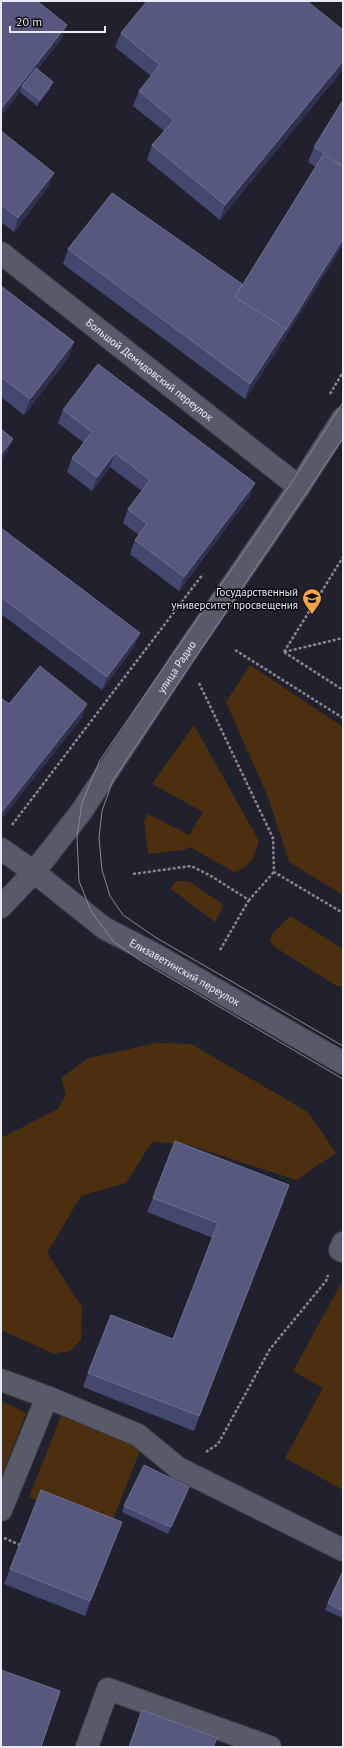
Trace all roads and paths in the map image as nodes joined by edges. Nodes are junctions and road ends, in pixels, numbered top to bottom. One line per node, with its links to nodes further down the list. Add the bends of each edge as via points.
1 (1, 252): 5 (street, Большой Демидовский переулок)
2 (343, 372): 3 (path)
3 (326, 399)
4 (343, 418): 5 (street, улица Радио)
5 (298, 487): 11 (street, улица Радио)
6 (343, 557): 10 (path)
7 (204, 574): 14 (path)
8 (343, 638): 10 (path)
9 (235, 650): 13 (path)
10 (284, 652): 12 (path)
11 (185, 654): 16 (street, улица Радио, via 81,812); 17 (path, via 273,838)
12 (343, 690)
13 (343, 718)
14 (11, 827)
15 (1, 849): 16 (street, Елизаветинский переулок)
16 (34, 872): 20 (street, улица Радио); 23 (street, Елизаветинский переулок, via 104,928 156,955)
17 (274, 872): 19 (path); 21 (path)
18 (133, 874): 19 (path, via 191,866)
19 (249, 900): 22 (path)
20 (1, 907)
21 (343, 912)
22 (220, 950)
23 (343, 1063)
24 (343, 1243): 25 (street, via 340,1250)
25 (343, 1251)
26 (326, 1281): 29 (path, via 270,1349 218,1444)
27 (1, 1380): 28 (street)
28 (47, 1397): 29 (street, via 138,1436); 30 (street)
29 (178, 1468): 33 (street)
30 (1, 1510)
31 (1, 1537): 32 (path)
32 (20, 1545)
33 (343, 1550)
34 (262, 1746): 35 (street, via 108,1689)
35 (87, 1747)

